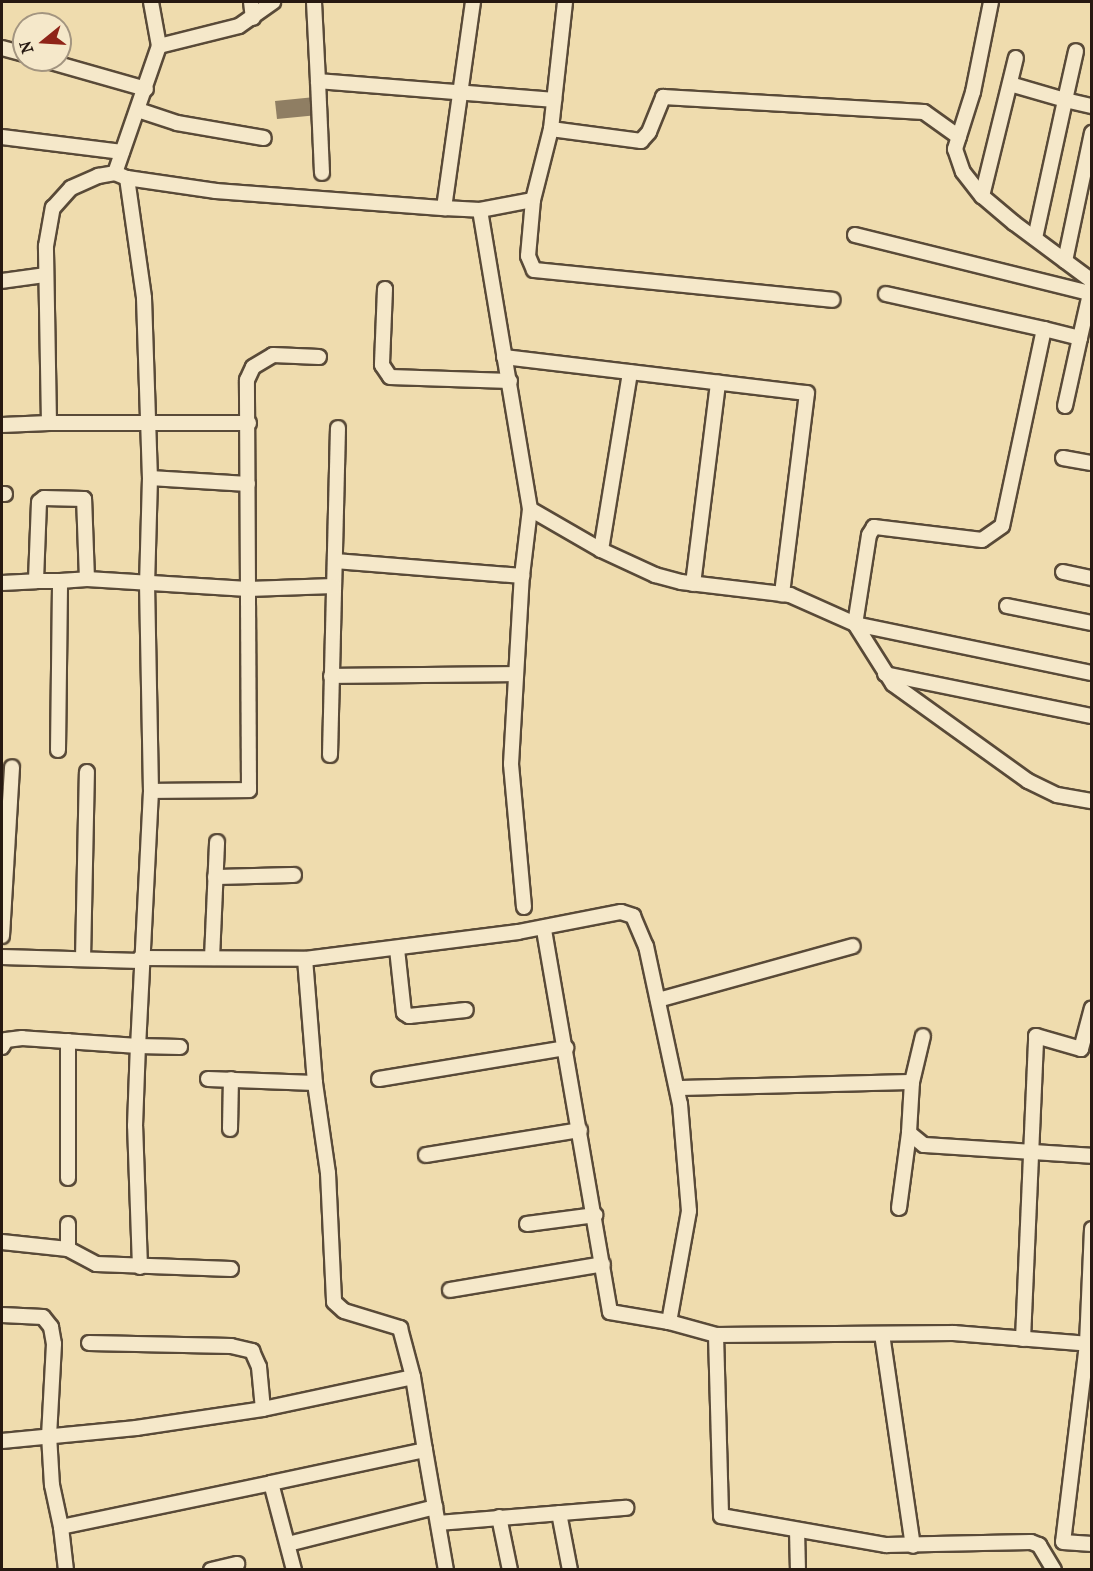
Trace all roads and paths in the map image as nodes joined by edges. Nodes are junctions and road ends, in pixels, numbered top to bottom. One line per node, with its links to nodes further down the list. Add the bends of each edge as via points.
1 (151, 2): 9 (street)
2 (251, 2): 8 (street)
3 (273, 2): 8 (street)
4 (314, 2): 13 (street)
5 (473, 2): 16 (street)
6 (565, 2): 17 (street)
7 (992, 2): 24 (street)
8 (253, 18): 9 (street, via 239,26)
9 (159, 46): 15 (street)
10 (1076, 51): 18 (street)
11 (1016, 58): 14 (street)
12 (72, 68): 15 (street)
13 (318, 81): 16 (street); 27 (street)
14 (1010, 84): 18 (street); 29 (street)
15 (146, 89): 20 (street)
16 (463, 92): 17 (street); 31 (street)
17 (554, 100): 21 (street)
18 (1065, 100): 19 (street); 34 (street)
19 (1092, 106)
20 (138, 110): 25 (street, via 177,123); 26 (street)
21 (550, 129): 24 (street, via 640,141 649,132 663,97 924,112); 30 (street)
22 (1092, 133): 35 (street)
23 (2, 137): 26 (street)
24 (959, 137): 29 (street, via 956,149 963,172)
25 (264, 138)
26 (122, 152): 28 (street)
27 (321, 173)
28 (121, 176): 31 (street, via 216,190); 36 (street, via 70,188 53,208); 51 (street, via 144,298)
29 (982, 196): 34 (street)
30 (533, 200): 32 (street); 41 (street, via 528,256 534,270)
31 (444, 208): 32 (street)
32 (480, 210): 45 (street)
33 (855, 235): 38 (street)
34 (1035, 238): 35 (street)
35 (1065, 261): 38 (street)
36 (45, 275): 37 (street); 50 (street)
37 (2, 281)
38 (1091, 286): 43 (street)
39 (386, 289): 47 (street, via 382,365 390,377)
40 (886, 294): 42 (street)
41 (832, 300)
42 (1044, 329): 43 (street); 76 (street, via 1002,526 982,540 874,527 869,535)
43 (1080, 338): 49 (street)
44 (319, 357): 52 (street, via 273,355 253,367 247,380)
45 (504, 357): 46 (street); 47 (street)
46 (630, 372): 48 (street); 60 (street)
47 (510, 381): 59 (street)
48 (717, 383): 70 (street); 73 (street, via 807,393)
49 (1065, 406)
50 (49, 423): 51 (street); 53 (street)
51 (147, 423): 52 (street); 57 (street)
52 (249, 423): 58 (street)
53 (2, 425)
54 (338, 428): 61 (street)
55 (1063, 458): 56 (street)
56 (1092, 463)
57 (150, 478): 58 (street); 69 (street)
58 (248, 483): 72 (street)
59 (530, 509): 60 (street); 63 (street)
60 (601, 550): 70 (street, via 655,574)
61 (335, 561): 63 (street); 71 (street)
62 (1063, 573): 64 (street)
63 (522, 576): 78 (street)
64 (1092, 578)
65 (87, 579): 66 (street); 67 (street, via 86,501 44,498 38,504); 69 (street)
66 (60, 580): 67 (street); 82 (street)
67 (36, 581): 68 (street)
68 (2, 583)
69 (147, 583): 72 (street); 86 (street)
70 (693, 584): 73 (street)
71 (334, 586): 72 (street); 80 (street)
72 (248, 589): 86 (street, via 249,790)
73 (782, 594): 76 (street)
74 (1007, 606): 75 (street)
75 (1092, 623)
76 (855, 624): 77 (street); 79 (street)
77 (1092, 673)
78 (516, 674): 80 (street); 91 (street, via 511,764)
79 (885, 674): 81 (street); 87 (street, via 893,684 1028,781 1057,795)
80 (331, 676): 83 (street)
81 (1092, 716)
82 (58, 750)
83 (330, 755)
84 (12, 767): 93 (street)
85 (87, 772): 98 (street)
86 (151, 791): 99 (street)
87 (1092, 801)
88 (217, 842): 90 (street)
89 (294, 875): 90 (street)
90 (216, 877): 97 (street)
91 (524, 907)
92 (543, 928): 95 (street); 101 (street, via 621,912 633,916 646,946); 109 (street)
93 (2, 936)
94 (853, 946): 101 (street)
95 (397, 949): 100 (street); 103 (street, via 404,1013 413,1016)
96 (2, 957): 98 (street)
97 (212, 958): 99 (street); 100 (street)
98 (83, 959): 99 (street)
99 (140, 959): 106 (street)
100 (305, 959): 115 (street)
101 (658, 1000): 116 (street)
102 (1092, 1008): 110 (street)
103 (466, 1010)
104 (923, 1036): 114 (street)
105 (68, 1041): 106 (street); 107 (street, via 22,1038 6,1040); 123 (street)
106 (138, 1046): 108 (street); 132 (street, via 135,1126)
107 (2, 1047)
108 (180, 1047)
109 (566, 1048): 113 (street); 118 (street)
110 (1086, 1051): 120 (street, via 1036,1036)
111 (208, 1079): 112 (street)
112 (231, 1079): 115 (street); 117 (street)
113 (379, 1079)
114 (912, 1082): 116 (street); 119 (street)
115 (315, 1083): 142 (street, via 328,1173 334,1302 344,1311 400,1328)
116 (678, 1088): 136 (street, via 688,1211)
117 (231, 1129)
118 (580, 1130): 121 (street); 125 (street)
119 (909, 1133): 120 (street, via 924,1145); 124 (street)
120 (1033, 1153): 122 (street); 139 (street)
121 (426, 1155)
122 (1092, 1156)
123 (68, 1178)
124 (899, 1208)
125 (594, 1215): 127 (street); 131 (street)
126 (68, 1224): 130 (street)
127 (527, 1224)
128 (1092, 1228): 141 (street)
129 (2, 1242): 130 (street)
130 (68, 1249): 132 (street, via 96,1264)
131 (603, 1264): 134 (street); 136 (street, via 610,1312)
132 (140, 1267): 133 (street)
133 (231, 1269)
134 (450, 1290)
135 (2, 1315): 144 (street, via 36,1315 49,1321 54,1344)
136 (669, 1322): 138 (street)
137 (882, 1334): 138 (street); 139 (street, via 954,1333); 157 (street)
138 (716, 1335): 154 (street, via 721,1516)
139 (1023, 1339): 141 (street)
140 (89, 1343): 143 (street, via 231,1346 252,1351 259,1368)
141 (1089, 1344): 156 (street, via 1062,1542)
142 (413, 1377): 143 (street); 146 (street)
143 (263, 1409): 144 (street, via 136,1428)
144 (49, 1435): 145 (street); 153 (street)
145 (2, 1441)
146 (424, 1450): 147 (street); 148 (street)
147 (271, 1483): 153 (street); 155 (street)
148 (435, 1507): 152 (street); 155 (street)
149 (626, 1508): 150 (street)
150 (559, 1513): 151 (street); 164 (street)
151 (499, 1517): 152 (street); 163 (street)
152 (438, 1522): 162 (street)
153 (61, 1527): 159 (street)
154 (797, 1530): 157 (street); 165 (street)
155 (288, 1544): 161 (street)
156 (1092, 1544)
157 (913, 1546): 166 (street, via 1024,1541 1040,1545)
158 (237, 1564): 160 (street)
159 (66, 1569)
160 (211, 1569)
161 (294, 1569)
162 (446, 1569)
163 (510, 1569)
164 (570, 1569)
165 (798, 1569)
166 (1054, 1569)

